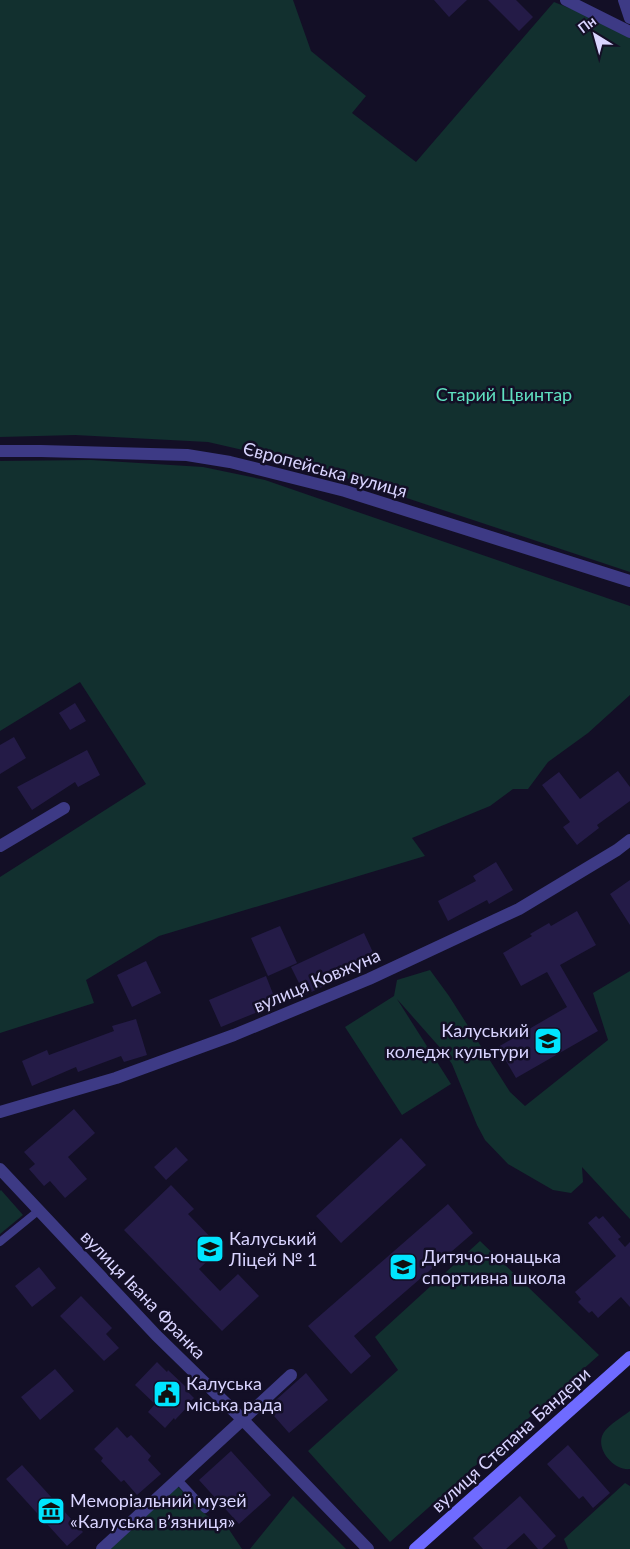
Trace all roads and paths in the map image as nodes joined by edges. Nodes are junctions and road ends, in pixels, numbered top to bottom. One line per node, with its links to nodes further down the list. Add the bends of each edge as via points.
1 (566, 0): 4 (street)
2 (624, 0): 3 (street)
3 (630, 18)
4 (630, 32)
5 (0, 451): 6 (street, Європейська вулиця, via 187,455 230,462 345,491)
6 (630, 581)
7 (64, 808): 9 (street)
8 (630, 840): 10 (street, вулиця Ковжуна, via 519,909 369,980 234,1035 116,1078)
9 (0, 846)
10 (0, 1112)
11 (0, 1169): 12 (street, вулиця Івана Франка)
12 (38, 1211): 13 (lane); 16 (street, вулиця Івана Франка)
13 (0, 1242)
14 (630, 1357): 21 (main road, вулиця Степана Бандери)
15 (290, 1375): 16 (street)
16 (242, 1420): 17 (street); 20 (street, вулиця Івана Франка)
17 (178, 1480): 18 (lane, via 204,1509); 19 (street)
18 (212, 1502)
19 (102, 1549)
20 (368, 1549)
21 (415, 1549)

